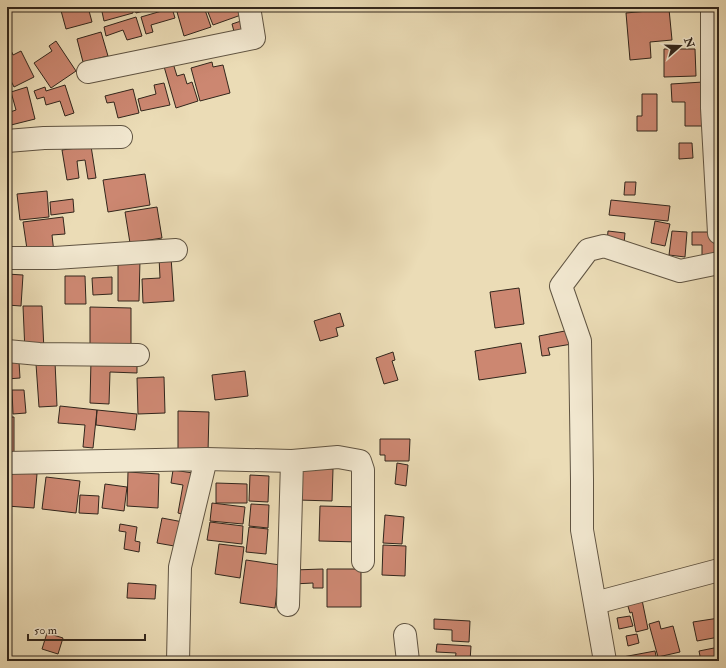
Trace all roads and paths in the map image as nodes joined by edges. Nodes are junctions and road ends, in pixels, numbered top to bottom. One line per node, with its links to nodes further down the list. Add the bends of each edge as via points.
1 (249, 7): 3 (street, via 254,38)
2 (712, 7): 6 (street, via 712,108)
3 (88, 72)
4 (121, 137): 5 (street)
5 (7, 141)
6 (719, 233)
7 (176, 250): 8 (street, via 54,258)
8 (7, 258)
9 (719, 263): 17 (street, via 680,271 604,246 588,250 561,286 580,341 582,530)
10 (7, 351): 11 (street, via 39,354)
11 (138, 355)
12 (206, 459): 13 (street); 14 (street); 20 (street, via 180,567)
13 (292, 461): 15 (street, via 338,458 360,461 363,470); 18 (street)
14 (7, 463)
15 (363, 561)
16 (719, 570): 17 (street)
17 (595, 603): 22 (street)
18 (288, 605)
19 (405, 635): 21 (street)
20 (178, 661)
21 (408, 661)
22 (604, 661)

